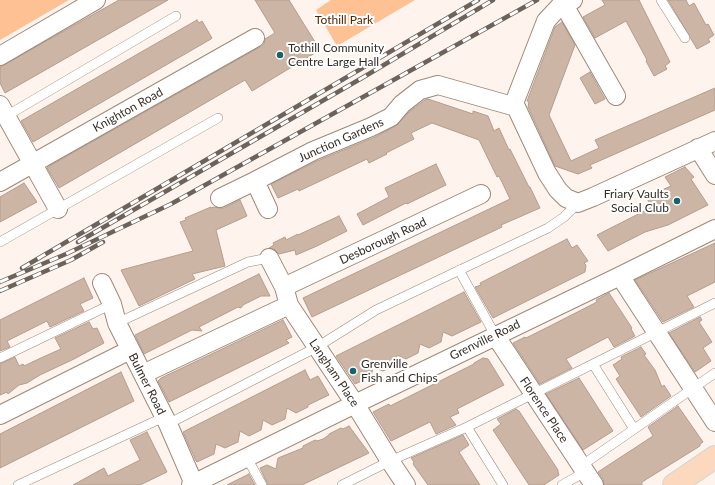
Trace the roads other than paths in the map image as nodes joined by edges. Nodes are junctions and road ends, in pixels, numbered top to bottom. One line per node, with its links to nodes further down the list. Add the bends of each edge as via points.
1 (96, 0): 7 (street)
2 (661, 0): 6 (lane)
3 (568, 3): 8 (street); 9 (street, via 559,7 546,21)
4 (176, 16): 10 (lane)
5 (255, 38): 14 (street, Knighton Road)
6 (685, 38)
7 (0, 56)
8 (616, 96)
9 (513, 106): 16 (street, Junction Gardens, via 438,85 420,90 402,104 391,117 313,151); 20 (street, via 516,107 547,173 558,190 566,198)
10 (2, 114): 14 (street)
11 (218, 118): 21 (lane)
12 (715, 141): 13 (street)
13 (698, 148): 15 (street); 20 (street)
14 (33, 163): 17 (street, Knighton Road); 21 (street)
15 (715, 175)
16 (255, 181): 19 (street, Junction Gardens); 22 (street)
17 (0, 182)
18 (481, 194): 29 (street, Desborough Road)
19 (220, 198)
20 (586, 200): 26 (lane, via 548,228)
21 (58, 209): 24 (lane)
22 (268, 210)
23 (715, 229): 27 (street, Grenville Road)
24 (0, 242)
25 (268, 258): 29 (street, Langham Place); 33 (lane, via 248,262)
26 (459, 270): 35 (lane); 36 (lane, via 376,310)
27 (620, 276): 34 (street); 35 (street, Grenville Road)
28 (102, 283): 31 (street, Bulmer Road)
29 (284, 287): 32 (street, Langham Place)
30 (715, 303): 34 (lane)
31 (112, 304): 33 (street, Bulmer Road); 38 (lane)
32 (289, 305): 36 (street, Langham Place); 41 (street)
33 (117, 323): 37 (street, Bulmer Road)
34 (656, 332): 39 (lane); 42 (street)
35 (495, 335): 43 (street, Florence Place); 44 (street, Grenville Road)
36 (317, 347): 44 (street, Langham Place); 46 (lane)
37 (130, 350): 41 (street, Bulmer Road); 45 (street)
38 (0, 358)
39 (593, 364): 43 (lane); 49 (lane)
40 (715, 372): 42 (lane)
41 (143, 374): 46 (street, Bulmer Road)
42 (693, 389): 47 (street); 49 (lane)
43 (533, 393): 48 (lane); 53 (street, Florence Place)
44 (355, 404): 51 (street, Grenville Road); 52 (street, Langham Place)
45 (0, 415)
46 (166, 421): 54 (street, Bulmer Road); 55 (lane)
47 (715, 422)
48 (467, 427): 52 (lane); 59 (lane)
49 (634, 429): 53 (lane)
50 (715, 457): 61 (main road)
51 (247, 458): 54 (street, Grenville Road); 56 (lane)
52 (390, 461): 57 (lane); 58 (street, Langham Place)
53 (587, 474): 60 (lane)
54 (193, 484)
55 (18, 485)
56 (262, 485)
57 (342, 485)
58 (406, 485)
59 (503, 485)
60 (562, 485)
61 (674, 485)

